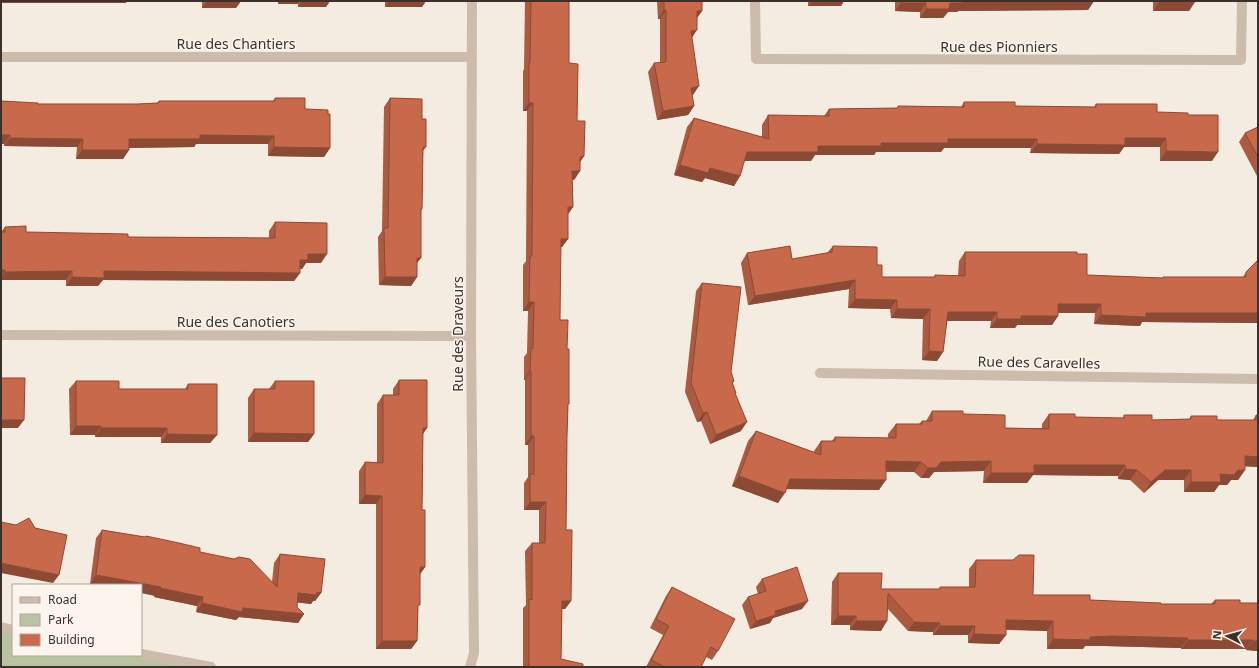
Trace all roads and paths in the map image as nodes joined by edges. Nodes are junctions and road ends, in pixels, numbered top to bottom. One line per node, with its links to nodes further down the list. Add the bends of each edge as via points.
1 (472, 1): 4 (street, Rue des Draveurs)
2 (755, 1): 3 (street, Rue des Pionniers, via 756,59 1241,60)
3 (1242, 1)
4 (471, 57): 5 (street, Rue des Chantiers); 7 (street, Rue des Draveurs)
5 (1, 58)
6 (1, 334): 7 (street, Rue des Canotiers)
7 (471, 336): 14 (street, Rue des Draveurs, via 474,653)
8 (820, 374): 9 (street, Rue des Caravelles)
9 (1258, 379)
10 (1, 627): 11 (street)
11 (12, 630)
12 (142, 654): 13 (street)
13 (211, 667)
14 (470, 667)

